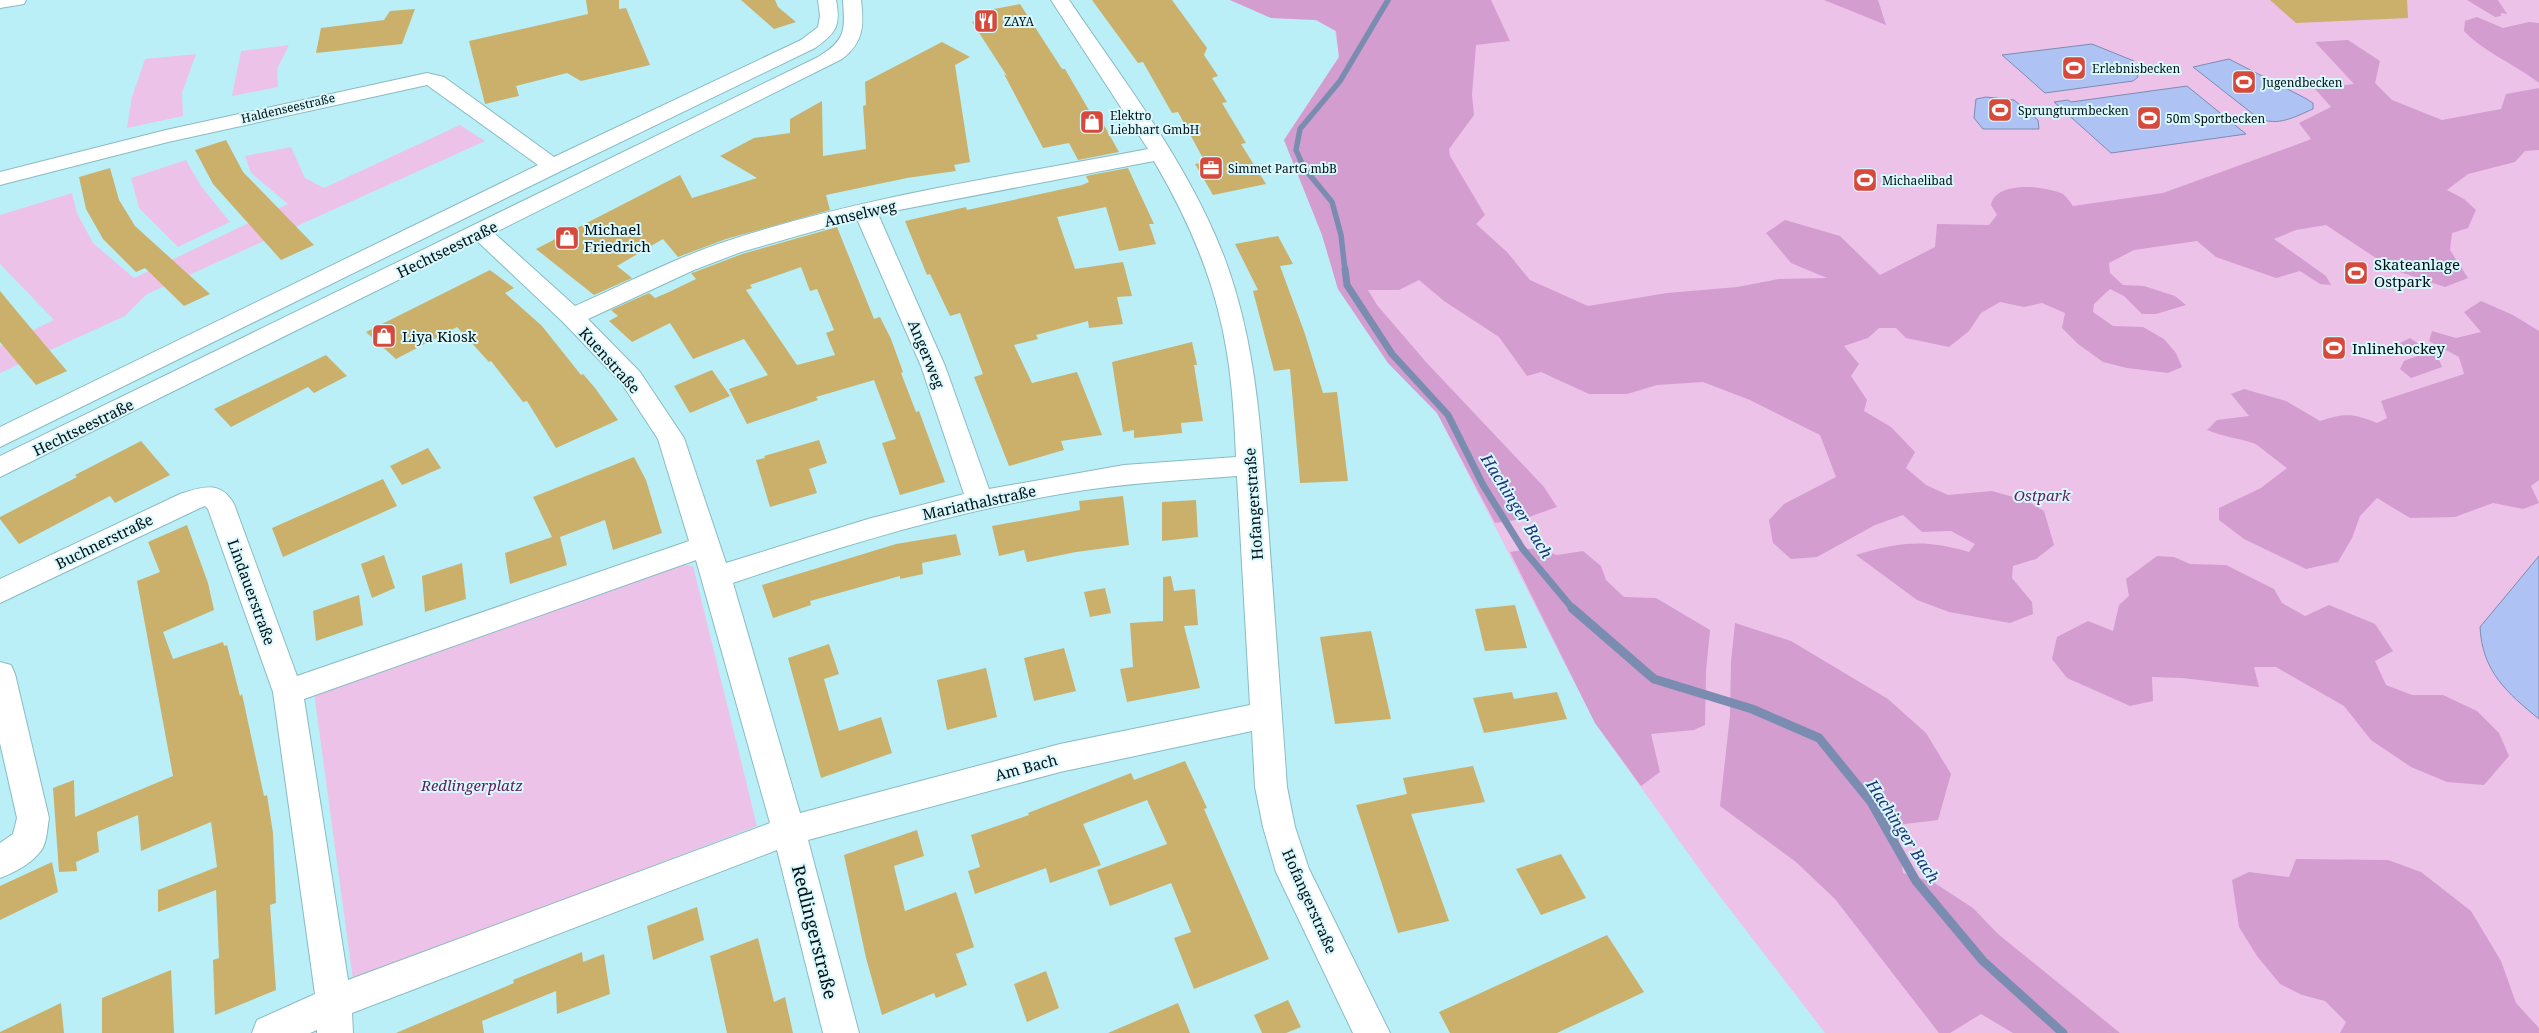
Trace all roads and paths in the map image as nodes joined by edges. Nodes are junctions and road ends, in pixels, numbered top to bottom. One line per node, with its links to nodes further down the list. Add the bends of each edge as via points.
1 (16, 0): 5 (street)
2 (827, 0): 7 (street, Hechtseestraße, via 830,20 827,31 808,44)
3 (852, 0): 10 (street, Hechtseestraße, via 853,38 836,55)
4 (1060, 0): 6 (street, Hofangerstraße)
5 (0, 2)
6 (1161, 153): 9 (street, Amselweg); 13 (street, Hofangerstraße, via 1200,226 1228,302 1242,368)
7 (554, 166): 8 (street, Haldenseestraße, via 437,81 427,78 166,136); 12 (street, Hechtseestraße)
8 (0, 179)
9 (865, 211): 11 (street, Amselweg, via 756,239 694,262); 16 (street, Angerweg, via 933,366)
10 (480, 232): 11 (street, Kuenstraße); 14 (street, Hechtseestraße)
11 (572, 317): 17 (street, Kuenstraße, via 631,378 671,438)
12 (0, 438)
13 (1249, 466): 16 (street, Mariathalstraße, via 1125,475); 22 (street, Hofangerstraße)
14 (0, 467)
15 (210, 495): 19 (street, Buchnerstraße, via 190,501); 21 (street, Lindauerstraße, via 220,504)
16 (980, 501): 18 (street, Mariathalstraße, via 881,524)
17 (704, 546): 18 (street); 21 (street)
18 (718, 577): 23 (street)
19 (0, 592)
20 (0, 674): 24 (street, via 32,818 28,842)
21 (288, 692): 25 (street)
22 (1266, 715): 23 (street, Am Bach, via 1060,758); 28 (street, Hofangerstraße, via 1271,787 1278,827 1293,872)
23 (789, 831): 25 (street); 27 (street, Redlingerstraße)
24 (0, 863)
25 (335, 1018): 26 (street)
26 (270, 1033)
27 (841, 1033)
28 (1372, 1033)

